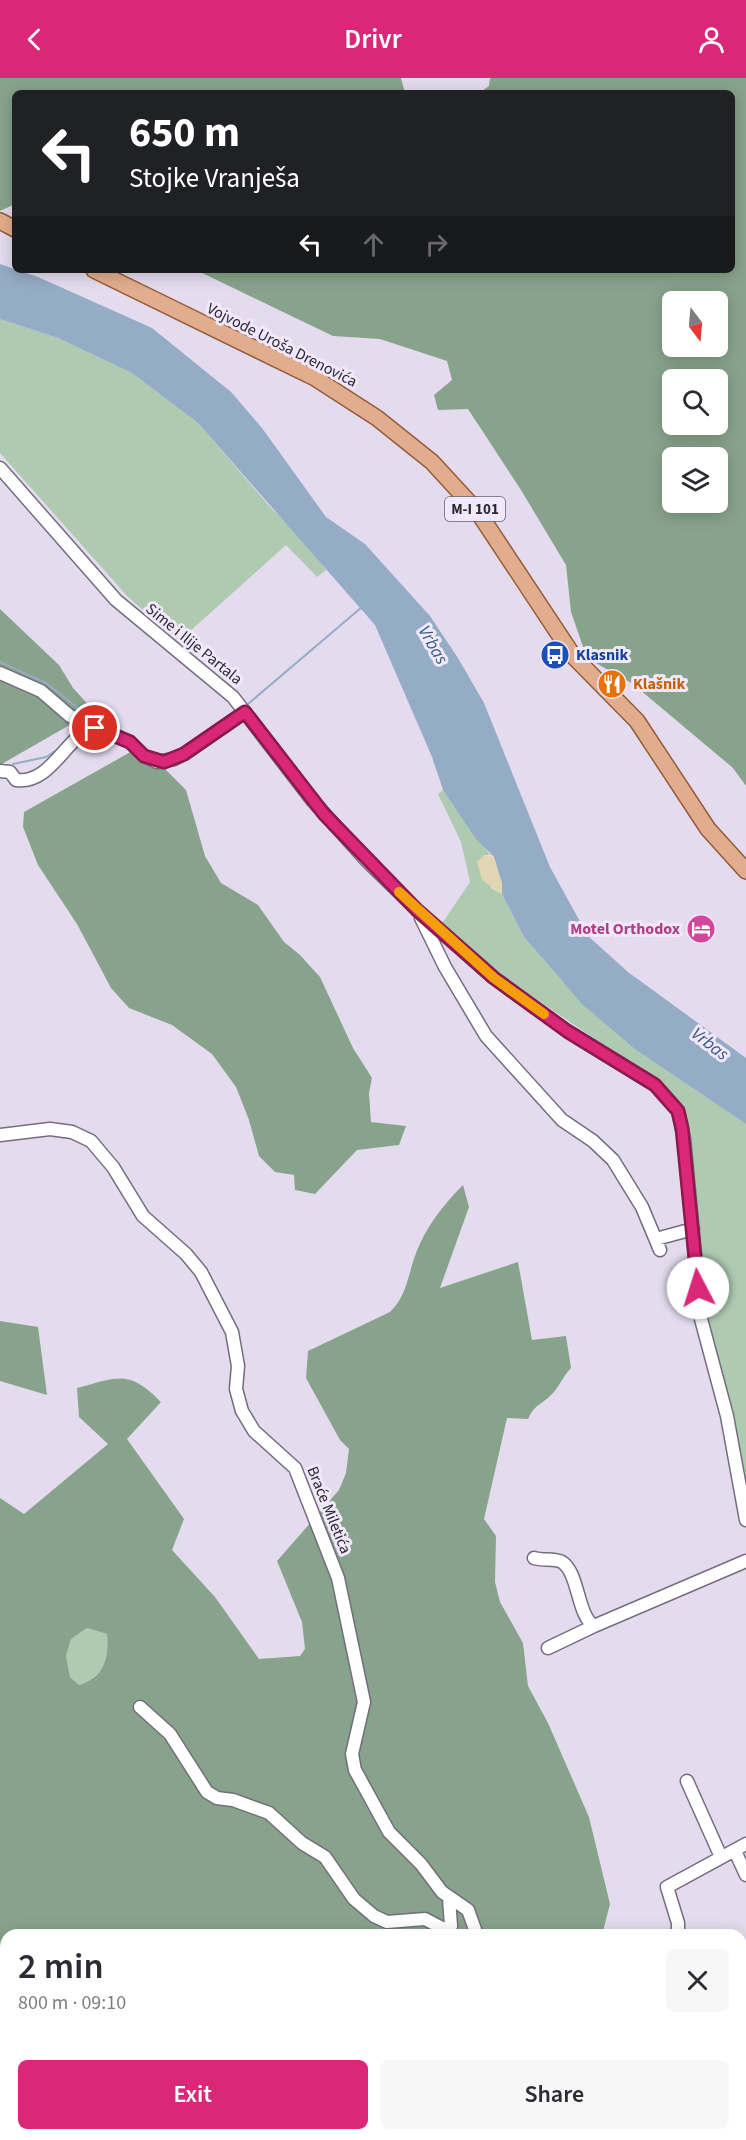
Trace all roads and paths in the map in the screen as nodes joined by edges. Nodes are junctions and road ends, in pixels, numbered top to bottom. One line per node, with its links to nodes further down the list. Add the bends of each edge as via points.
1 (100, 273): 7 (main road, Vojvode Uroša Drenovića / M-I 101, via 315,378 377,417 438,468 478,512 573,657 637,721 708,829)
2 (0, 468): 4 (street, Sime i Ilije Partala, via 116,600 220,684)
3 (0, 673): 5 (street, via 41,691 70,716)
4 (245, 712): 5 (street, via 184,754 164,762 144,756 130,742); 8 (street, Sime i Ilije Partala, via 324,814)
5 (95, 728): 6 (street, via 81,733 61,757 33,776 16,780 10,772)
6 (0, 771)
7 (746, 871)
8 (418, 911): 10 (street, Sime i Ilije Partala, via 494,978 667,1096 678,1111 682,1128); 10 (street, via 445,967 486,1036 562,1120 613,1160 642,1207 658,1245)
9 (0, 1135): 21 (street, Braće Miletića, via 50,1129 72,1132 91,1141 113,1167 143,1216 201,1272 232,1332 238,1366 236,1389 242,1411 254,1431 295,1468 338,1578 364,1702 352,1754 356,1770 389,1832)
10 (693, 1229): 11 (street, Sime i Ilije Partala, via 701,1319 727,1416)
11 (746, 1520)
12 (534, 1558): 14 (street, via 562,1563 569,1570)
13 (746, 1561): 14 (street)
14 (594, 1626): 15 (street)
15 (548, 1648)
16 (140, 1707): 21 (street, via 170,1734 207,1792 269,1813 302,1843 325,1857 354,1899 374,1916 387,1922 425,1919 444,1929 451,1926)
17 (687, 1781): 19 (street)
18 (741, 1848): 19 (street); 20 (street)
19 (721, 1857): 23 (street, via 667,1887)
20 (746, 1875)
21 (449, 1898): 22 (street, Braće Miletića, via 468,1910)
22 (475, 1929)
23 (678, 1929)

